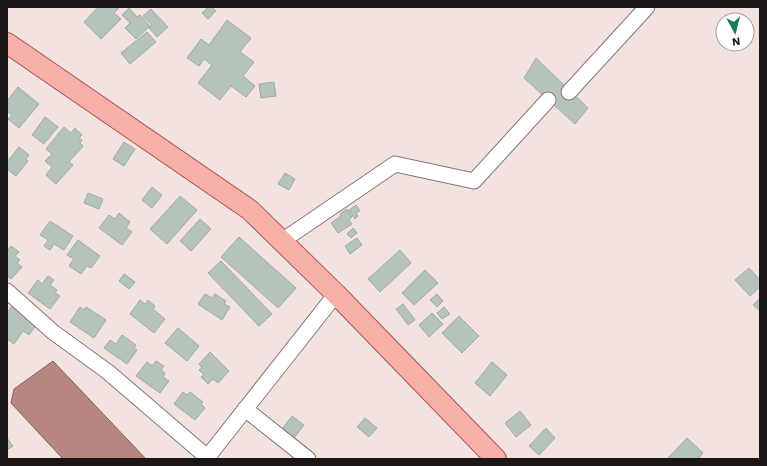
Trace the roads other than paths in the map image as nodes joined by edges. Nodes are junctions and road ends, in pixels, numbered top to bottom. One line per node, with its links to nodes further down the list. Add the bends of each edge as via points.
1 (647, 7): 3 (street)
2 (7, 43): 5 (main road, via 250,210)
3 (569, 92)
4 (548, 100): 5 (street, via 474,181 395,164)
5 (282, 241): 7 (main road)
6 (7, 291): 9 (street, via 53,332 108,372)
7 (336, 294): 8 (street); 11 (main road)
8 (245, 409): 9 (street); 10 (street)
9 (206, 458)
10 (308, 459)
11 (496, 459)

